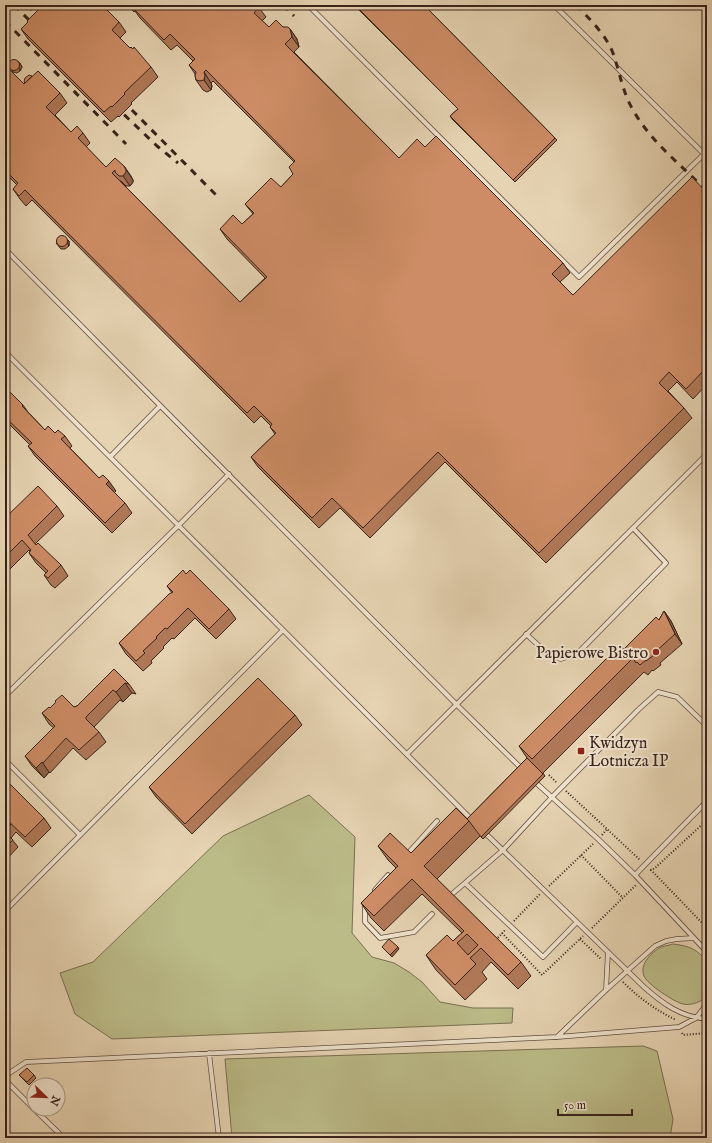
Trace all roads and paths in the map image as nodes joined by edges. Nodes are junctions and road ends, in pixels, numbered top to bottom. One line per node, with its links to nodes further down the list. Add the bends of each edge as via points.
1 (308, 5): 3 (lane, via 579,277)
2 (554, 5): 3 (lane)
3 (706, 155)
4 (5, 249): 6 (lane)
5 (5, 352): 8 (lane)
6 (160, 406): 8 (lane); 9 (lane)
7 (707, 454): 11 (lane)
8 (110, 457): 10 (lane)
9 (229, 474): 10 (lane); 15 (lane)
10 (179, 525): 12 (lane); 14 (lane)
11 (632, 528): 13 (lane); 13 (lane, via 666,563 578,653 561,659 549,655)
12 (284, 630): 17 (lane); 30 (lane)
13 (526, 634): 15 (lane)
14 (5, 696)
15 (457, 705): 17 (lane); 19 (lane)
16 (707, 726): 22 (lane, via 677,697 658,692)
17 (407, 754): 27 (lane)
18 (5, 760): 30 (lane)
19 (524, 771)
20 (549, 775): 22 (path)
21 (532, 779): 23 (lane)
22 (561, 787): 23 (lane); 28 (path)
23 (552, 797): 31 (lane); 32 (lane)
24 (707, 801): 35 (lane)
25 (707, 820): 36 (path)
26 (437, 821): 33 (lane)
27 (476, 825)
28 (608, 829): 31 (path); 35 (path)
29 (482, 830): 32 (lane)
30 (80, 835): 46 (lane)
31 (598, 839): 34 (path); 38 (lane)
32 (502, 850): 40 (lane); 41 (lane)
33 (410, 851)
34 (581, 855): 41 (path); 44 (path)
35 (644, 864): 36 (path); 38 (lane)
36 (651, 870): 50 (path)
37 (388, 875): 43 (lane)
38 (635, 875): 39 (lane)
39 (640, 881): 44 (path); 53 (lane)
40 (465, 883): 42 (lane); 49 (lane)
41 (544, 890): 48 (lane); 49 (path)
42 (452, 894)
43 (370, 896)
44 (622, 898): 51 (path)
45 (365, 901): 47 (lane, via 365,922 380,938 414,932)
46 (5, 911)
47 (432, 914)
48 (577, 922): 49 (lane, via 543,957); 51 (lane)
49 (509, 925): 52 (path)
50 (707, 928)
51 (587, 932): 52 (path, via 542,974); 55 (lane)
52 (502, 933): 54 (path)
53 (694, 938): 56 (lane); 57 (lane, via 677,938 655,946)
54 (495, 941)
55 (608, 952): 57 (lane); 58 (lane)
56 (707, 952)
57 (627, 971): 58 (lane); 60 (lane, via 657,999 682,1014)
58 (606, 990): 62 (lane)
59 (707, 1004): 60 (lane)
60 (696, 1018): 61 (lane); 62 (lane, via 679,1027)
61 (707, 1019)
62 (557, 1037): 63 (lane)
63 (209, 1053): 64 (lane, via 26,1062); 69 (lane)
64 (5, 1076)
65 (5, 1080): 66 (lane)
66 (26, 1101)
67 (42, 1117): 68 (lane)
68 (64, 1138)
69 (219, 1138)

